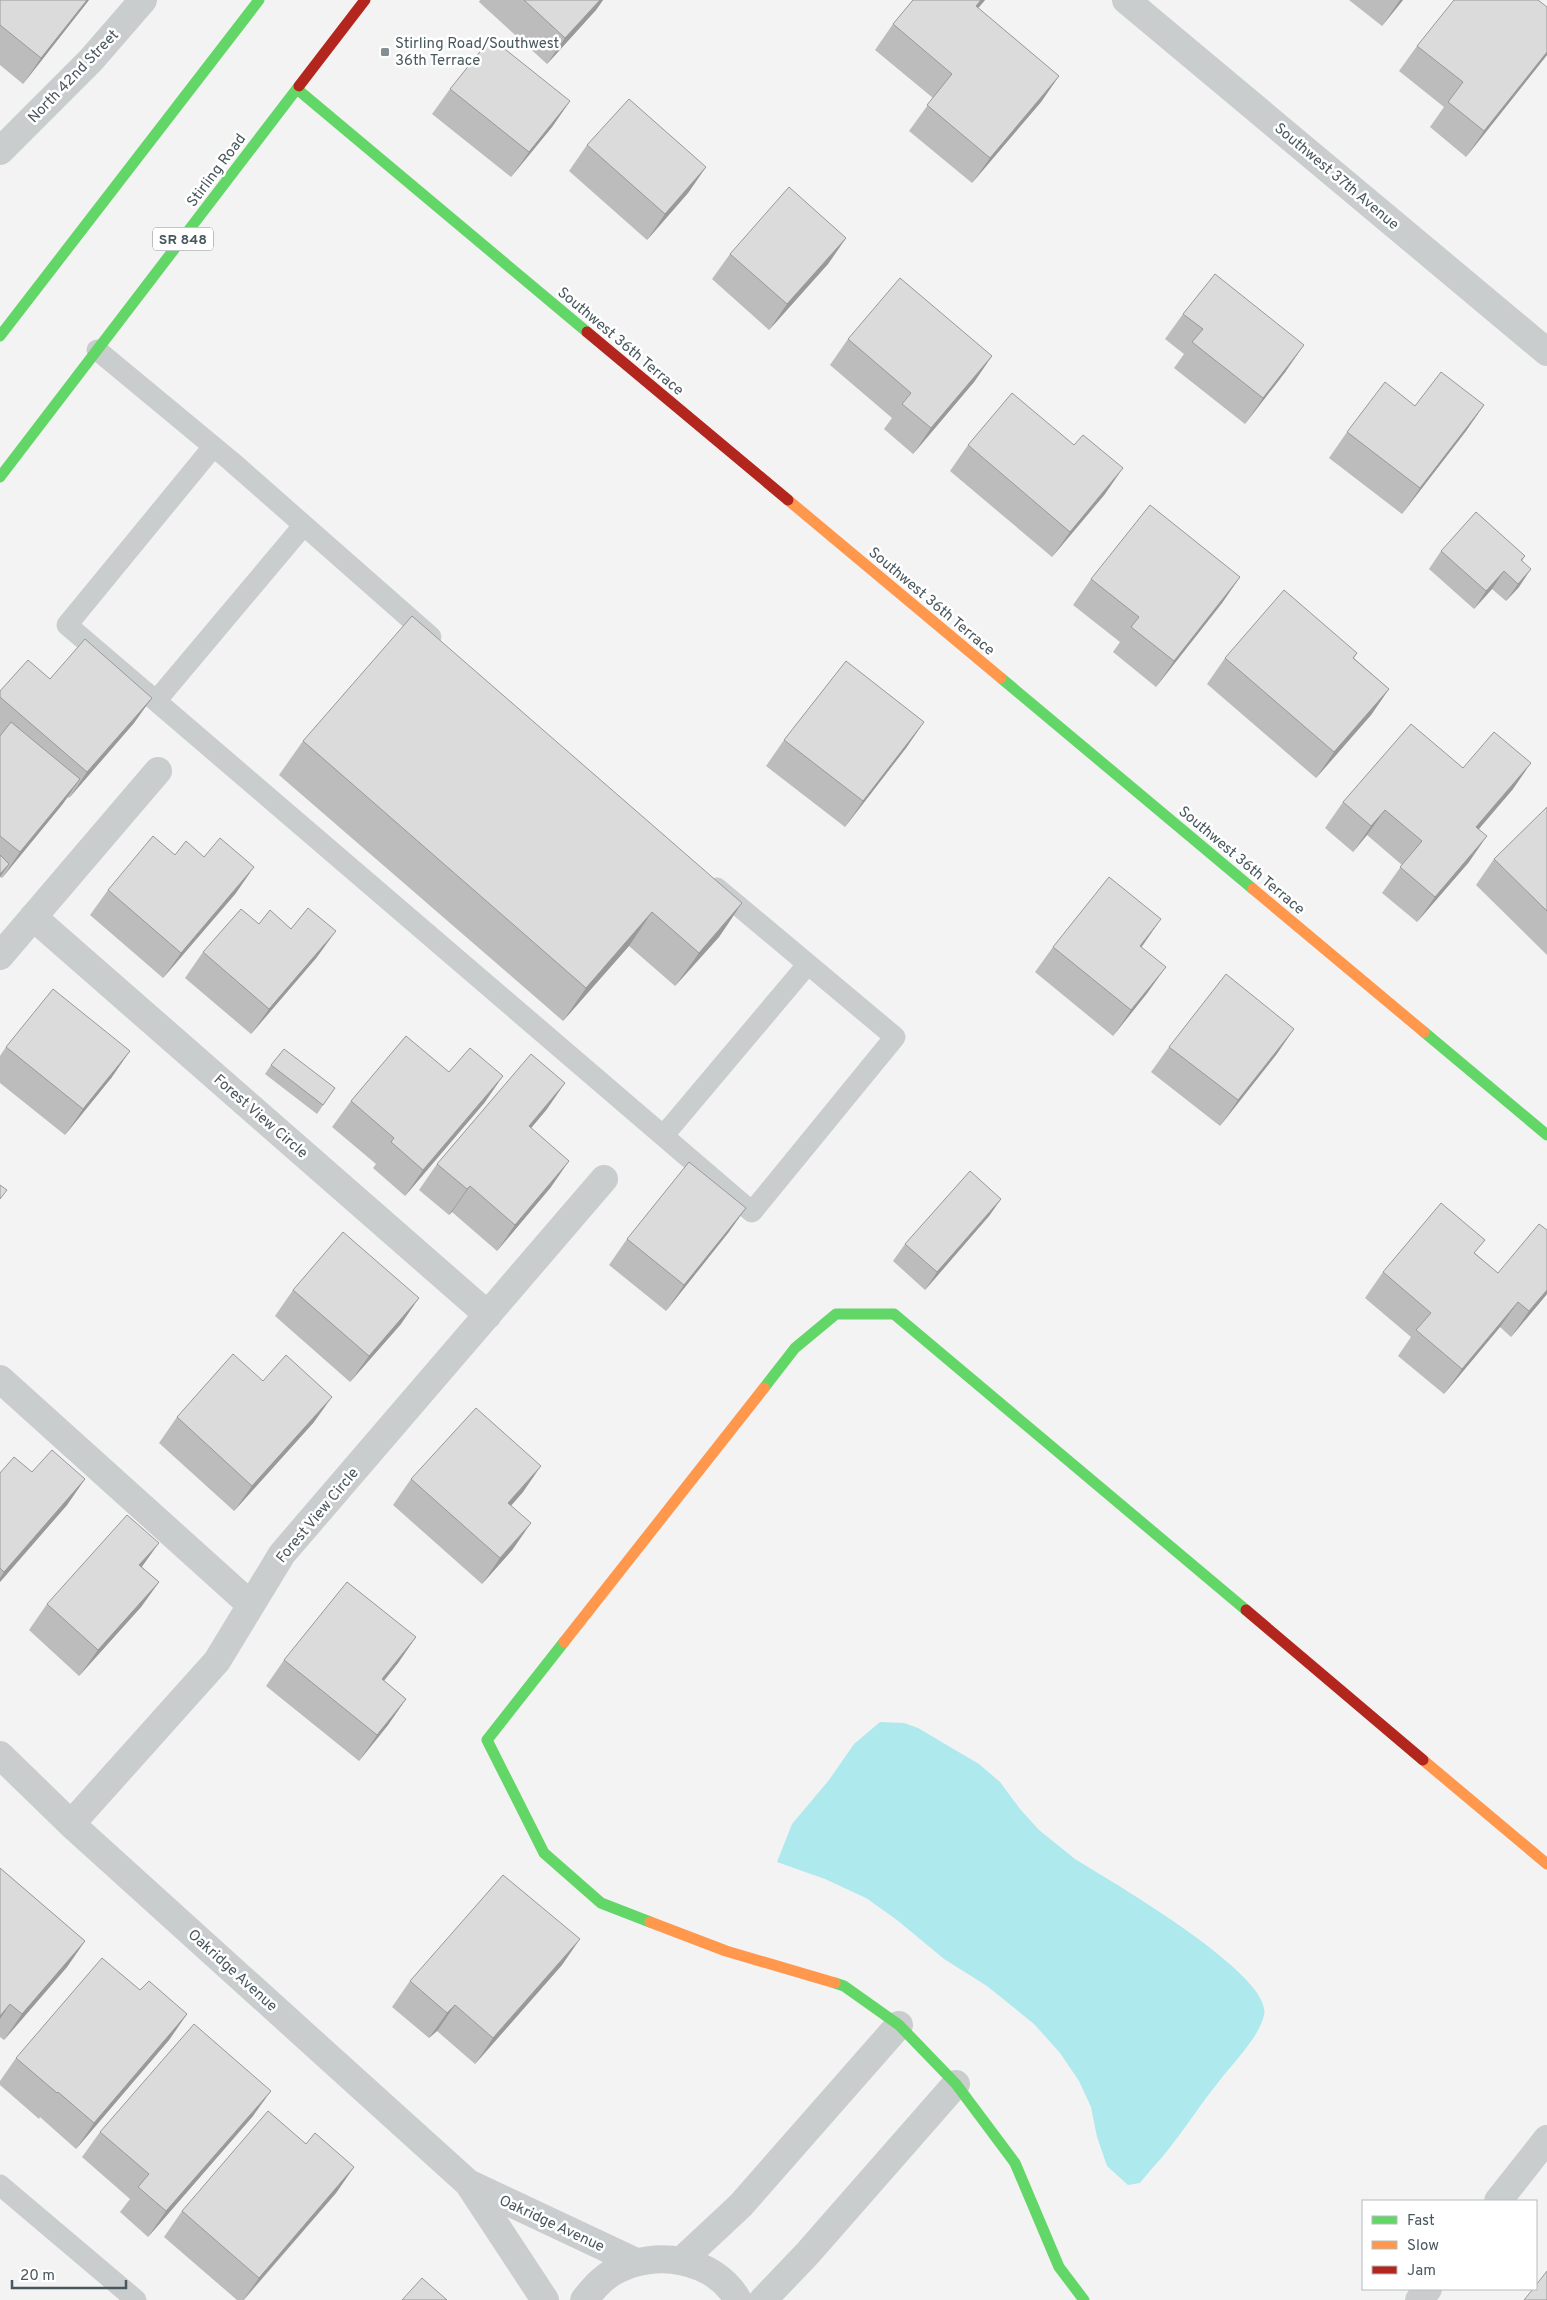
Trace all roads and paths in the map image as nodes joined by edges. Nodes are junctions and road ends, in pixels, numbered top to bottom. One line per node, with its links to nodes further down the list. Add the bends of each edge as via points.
1 (144, 0): 6 (street, North 42nd Street, via 91,60)
2 (259, 0): 7 (street)
3 (365, 0): 5 (street, Stirling Road / SR 848)
4 (1126, 0): 9 (street, Southwest 37th Avenue)
5 (297, 89): 8 (street, Stirling Road / SR 848); 21 (street, Southwest 36th Terrace)
6 (0, 150)
7 (0, 336)
8 (97, 350): 10 (lane); 11 (street, Stirling Road / SR 848)
9 (1547, 352)
10 (213, 447): 12 (lane); 14 (lane, via 67,625)
11 (0, 477)
12 (303, 526): 13 (lane); 14 (lane)
13 (445, 650)
14 (156, 701): 20 (lane)
15 (158, 771): 17 (street)
16 (699, 872): 19 (lane)
17 (33, 917): 18 (street); 23 (street, Forest View Circle)
18 (0, 956)
19 (808, 964): 20 (lane); 20 (lane, via 895,1037 752,1212)
20 (664, 1135)
21 (1547, 1135)
22 (604, 1179): 23 (street, Forest View Circle)
23 (488, 1315): 25 (street, Forest View Circle, via 282,1554)
24 (0, 1379): 25 (street)
25 (251, 1605): 27 (street, Forest View Circle, via 217,1661)
26 (0, 1755): 27 (street, Oakridge Avenue)
27 (71, 1824): 32 (street, Oakridge Avenue)
28 (1547, 1864): 29 (street, via 894,1314 836,1314 795,1348 487,1740 544,1853 600,1903 726,1951 844,1986)
29 (899, 2025): 30 (street); 35 (street, via 741,2205)
30 (956, 2084): 41 (street); 42 (street, via 1015,2164 1059,2267)
31 (1547, 2139): 34 (street)
32 (468, 2184): 36 (street, Oakridge Avenue); 38 (street, Oakridge Avenue)
33 (0, 2185): 37 (lane)
34 (1499, 2200)
35 (681, 2261): 36 (street, via 658,2259); 40 (street, via 702,2268 721,2280)
36 (636, 2262): 39 (street, via 614,2271)
37 (136, 2300)
38 (545, 2300)
39 (584, 2300)
40 (738, 2300)
41 (763, 2300)
42 (1084, 2300)

